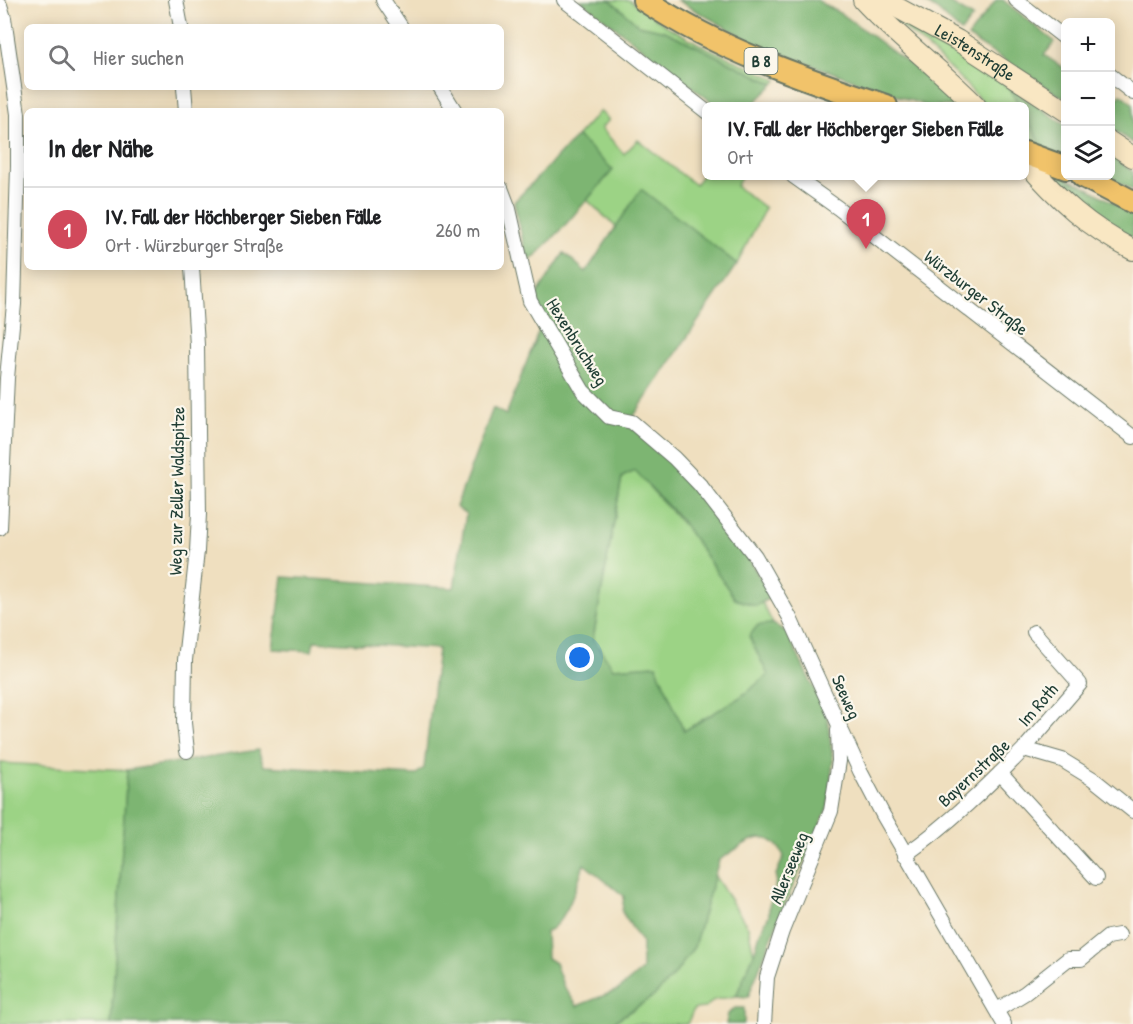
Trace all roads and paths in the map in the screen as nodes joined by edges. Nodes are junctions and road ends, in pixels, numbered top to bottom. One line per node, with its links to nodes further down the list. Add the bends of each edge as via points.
1 (176, 0): 9 (street)
2 (383, 0): 10 (street)
3 (564, 0): 20 (street)
4 (644, 0): 16 (main road, B 8, via 709,38 767,64)
5 (863, 0): 17 (main road, Leistenstraße)
6 (883, 0): 21 (main road, Leistenstraße, via 957,40)
7 (1016, 0): 11 (street)
8 (0, 5): 34 (street, via 18,114 14,304)
9 (180, 24)
10 (399, 24)
11 (1061, 36)
12 (1115, 79): 15 (street)
13 (184, 90): 18 (street)
14 (442, 90): 19 (street)
15 (1133, 93)
16 (875, 102)
17 (972, 102)
18 (186, 108)
19 (453, 108)
20 (702, 108)
21 (1061, 108)
22 (1115, 145): 24 (main road)
23 (1029, 154): 26 (main road)
24 (1133, 158)
25 (1029, 166): 31 (main road, via 1078,216)
26 (1061, 166)
27 (799, 180): 36 (street, Würzburger Straße)
28 (1091, 180): 30 (main road)
29 (504, 196): 35 (street, Hexenbruchweg, via 531,301 583,391 609,417)
30 (1133, 202)
31 (1133, 250)
32 (192, 270): 41 (street, Weg zur Zeller Waldspitze, via 199,514 185,660)
33 (0, 361): 34 (street)
34 (7, 378): 37 (street)
35 (632, 422): 39 (street, Seeweg, via 700,485 755,556 789,616)
36 (1133, 438)
37 (0, 528)
38 (1034, 632): 40 (street, Im Roth, via 1080,684)
39 (838, 724): 44 (street, Seeweg); 48 (street, Allerseeweg, via 839,761 831,811 767,977)
40 (1024, 749): 42 (street, Bayernstraße); 43 (street, Bayernstraße, via 1062,760 1093,778)
41 (187, 751)
42 (1000, 773): 44 (street, Bayernstraße, via 934,835); 45 (street)
43 (1133, 811)
44 (905, 855): 47 (street, Seeweg)
45 (1096, 878)
46 (1119, 935): 47 (street, via 1108,937 1081,959 1068,959)
47 (997, 1010): 49 (street, Seeweg)
48 (764, 1024)
49 (1004, 1024)

